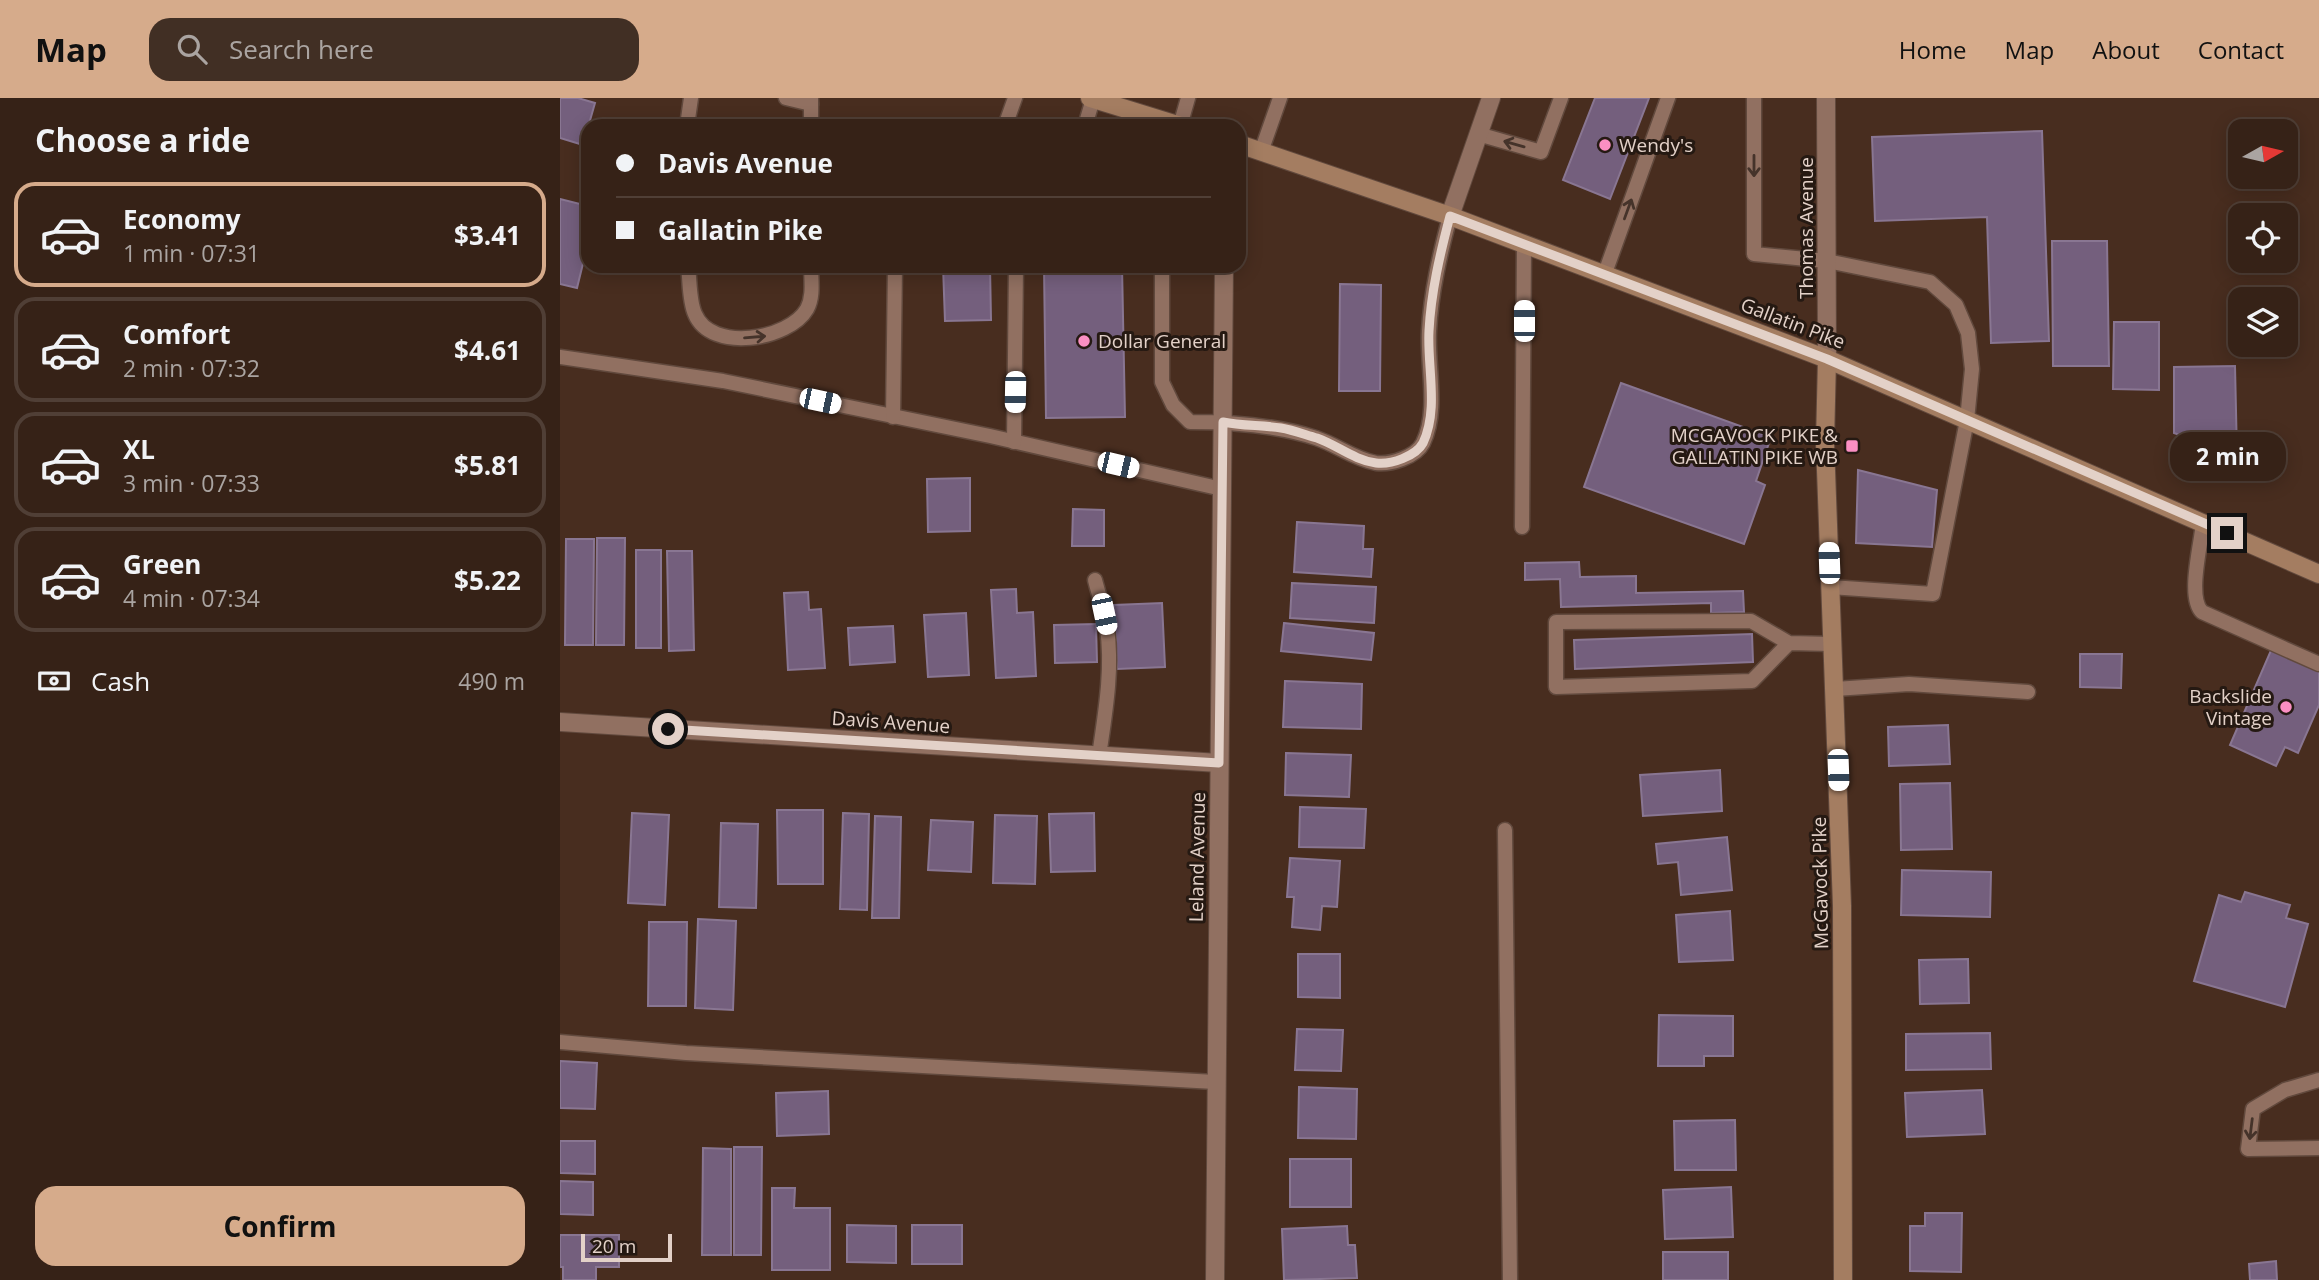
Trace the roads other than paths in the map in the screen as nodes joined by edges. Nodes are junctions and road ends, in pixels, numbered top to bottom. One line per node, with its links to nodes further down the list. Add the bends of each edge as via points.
1 (691, 98): 13 (lane)
2 (786, 98): 12 (lane)
3 (1015, 98): 15 (lane)
4 (1188, 98): 18 (lane)
5 (1280, 98): 21 (lane)
6 (1491, 98): 19 (street)
7 (1561, 98): 19 (lane, one-way to 19, via 1541,152)
8 (1668, 98): 31 (lane, one-way to 8)
9 (1754, 98): 24 (lane, one-way to 24, via 1754,254)
10 (1826, 98): 24 (street, Thomas Avenue)
11 (1092, 99): 16 (lane); 17 (main road)
12 (811, 101): 14 (lane)
13 (688, 119)
14 (811, 119)
15 (1008, 119)
16 (1087, 119)
17 (1157, 119)
18 (1182, 119)
19 (1478, 134): 22 (street)
20 (1246, 147): 21 (main road, Gallatin Pike)
21 (1261, 152): 22 (main road, Gallatin Pike)
22 (1450, 216): 23 (main road, Gallatin Pike); 36 (lane, via 1433,286 1431,395 1422,445 1404,459 1378,463 1281,428)
23 (1524, 244): 31 (main road, Gallatin Pike); 40 (lane)
24 (1827, 261): 33 (street, Thomas Avenue); 35 (lane, via 1930,282 1956,305 1968,333 1972,362)
25 (689, 273): 26 (lane, one-way to 26, via 695,315 709,331 724,337 766,336 786,329 808,307)
26 (810, 273)
27 (895, 273): 34 (lane)
28 (1016, 273): 37 (lane)
29 (1161, 273): 36 (lane, via 1162,382 1172,405 1190,422)
30 (1224, 273): 36 (street, Leland Avenue)
31 (1605, 273): 33 (main road, Gallatin Pike)
32 (560, 357): 34 (lane, via 723,381)
33 (1827, 359): 35 (main road, Gallatin Pike); 43 (main road, McGavock Pike)
34 (893, 416): 37 (lane)
35 (1967, 420): 39 (main road, Gallatin Pike); 43 (lane, via 1933,593)
36 (1223, 422): 38 (street, Leland Avenue)
37 (1014, 442): 38 (lane)
38 (1222, 489): 51 (street, Leland Avenue)
39 (2203, 523): 41 (main road, Gallatin Pike); 46 (lane, via 2196,606)
40 (1522, 527)
41 (2319, 573)
42 (1095, 580): 50 (lane, via 1108,646)
43 (1830, 587): 45 (main road, McGavock Pike)
44 (1789, 643): 44 (lane, via 1751,621 1556,622 1556,687 1752,681); 45 (lane)
45 (1832, 643): 47 (main road, McGavock Pike)
46 (2319, 664)
47 (1835, 689): 48 (lane, via 1909,684); 59 (main road, McGavock Pike, via 1842,906)
48 (2028, 692)
49 (560, 722): 50 (street, Davis Avenue)
50 (1099, 756): 51 (street, Davis Avenue)
51 (1219, 763): 55 (street, Leland Avenue)
52 (1506, 830): 58 (lane)
53 (560, 1042): 55 (lane)
54 (2319, 1080): 56 (lane, one-way to 56, via 2285,1090 2253,1109 2248,1149)
55 (1215, 1082): 57 (street, Leland Avenue)
56 (2319, 1148)
57 (1215, 1280)
58 (1510, 1280)
59 (1843, 1280)

